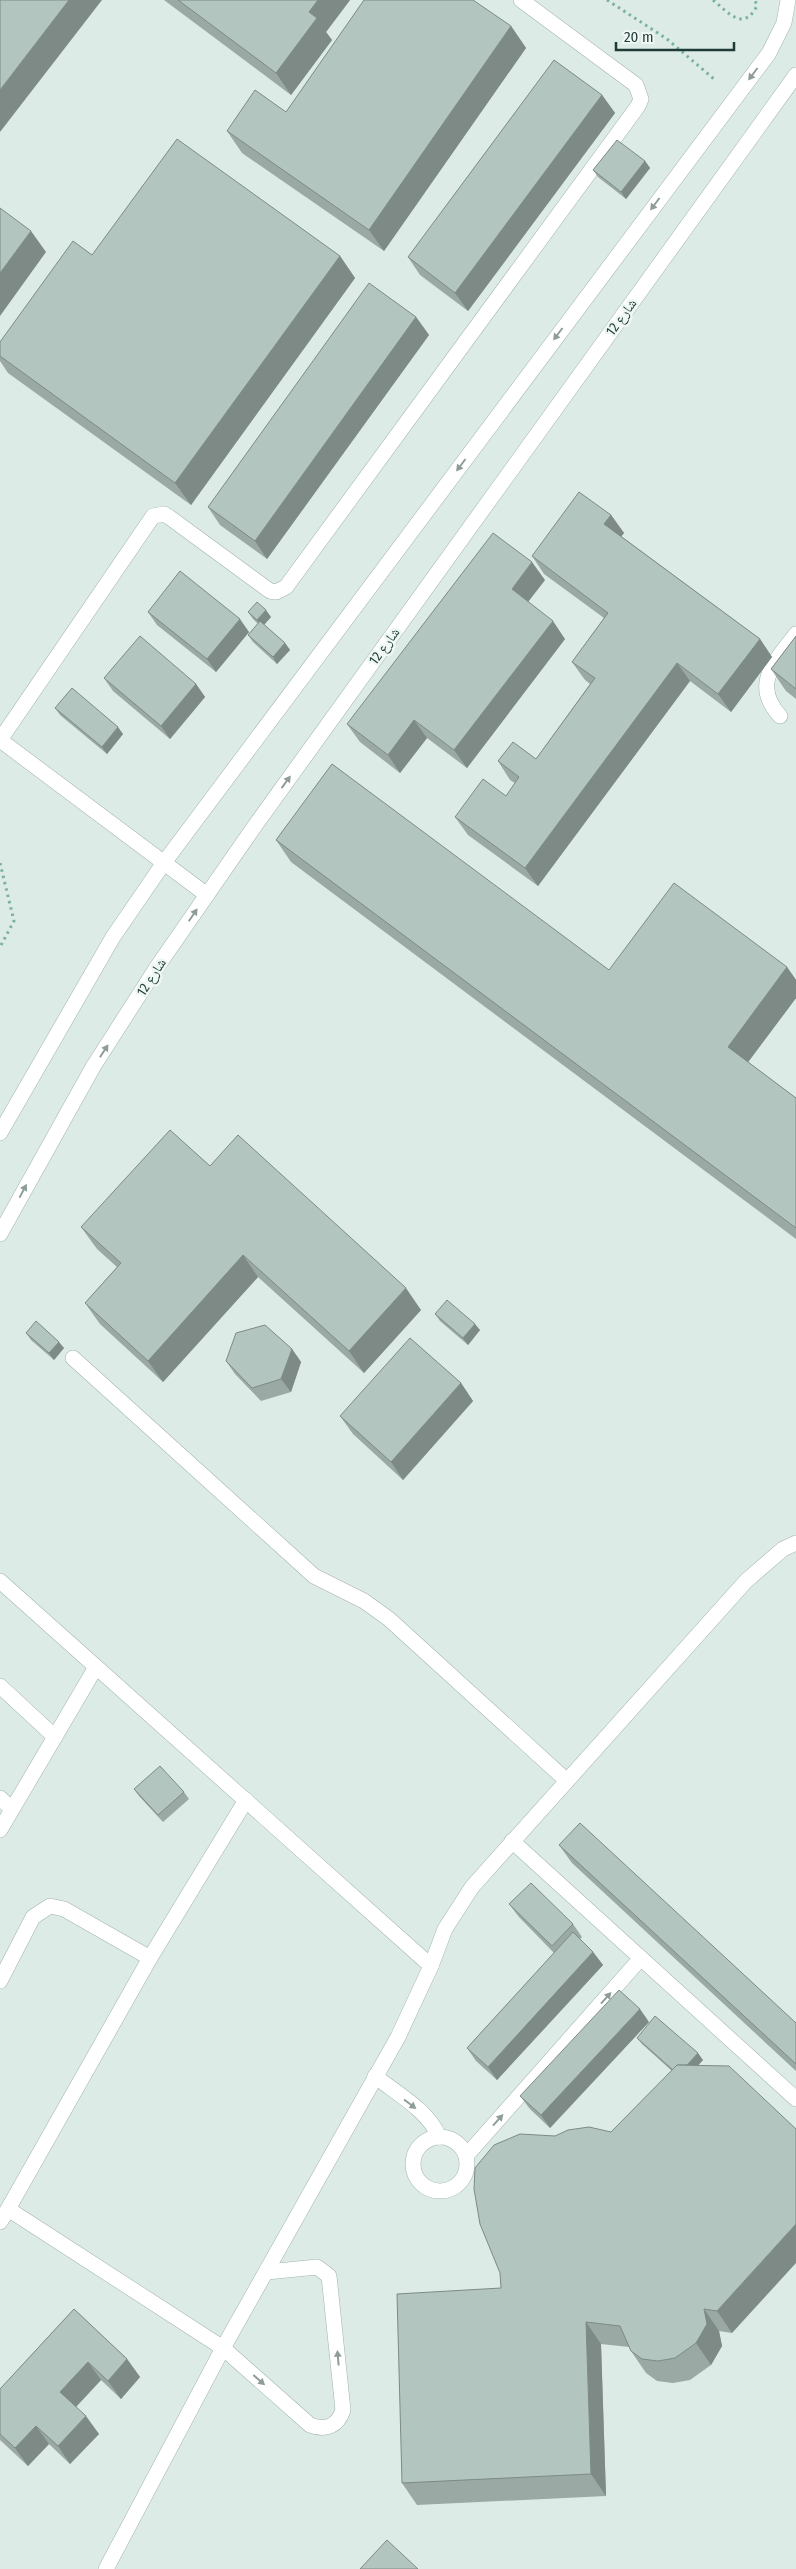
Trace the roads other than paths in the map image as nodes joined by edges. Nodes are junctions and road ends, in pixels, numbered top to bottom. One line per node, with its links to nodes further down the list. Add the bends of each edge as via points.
1 (521, 0): 6 (street, via 636,85 641,99 638,106 286,586 276,592 270,591 164,514 153,516)
2 (788, 0): 7 (street, one-way to 7, via 778,39 769,53)
3 (796, 75): 8 (street, شارع 12, one-way to 3)
4 (796, 634): 5 (street, via 767,678 766,692 770,705)
5 (780, 716)
6 (0, 740): 7 (street)
7 (162, 864): 8 (street); 9 (street, via 112,937)
8 (207, 895): 10 (street, شارع 12, one-way to 8, via 94,1067)
9 (0, 1133)
10 (0, 1234)
11 (73, 1358): 17 (street, via 314,1576 364,1601 389,1618)
12 (796, 1542): 17 (street, via 746,1581)
13 (0, 1581): 14 (street)
14 (96, 1667): 16 (street); 19 (street)
15 (0, 1686): 16 (street)
16 (55, 1736): 20 (street)
17 (566, 1780): 22 (street)
18 (0, 1798): 20 (street)
19 (246, 1800): 23 (street); 25 (street)
20 (12, 1809): 21 (street)
21 (0, 1830)
22 (512, 1841): 24 (street); 25 (street, via 457,1907)
23 (150, 1958): 26 (street, via 64,1909 50,1906 33,1917); 31 (street)
24 (641, 1958): 28 (street); 30 (street, one-way to 24)
25 (432, 1966): 27 (street, via 398,2037)
26 (0, 1981)
27 (374, 2076): 29 (street, one-way to 29, via 423,2113); 33 (street)
28 (796, 2100)
29 (439, 2137): 30 (street, via 451,2139); 30 (street, via 418,2148 413,2159 414,2172 420,2182 436,2190 453,2188 462,2179)
30 (466, 2156)
31 (8, 2209): 32 (street); 34 (street)
32 (0, 2222)
33 (267, 2272): 34 (street); 34 (street, one-way to 33, via 310,2424 326,2427 340,2418 342,2410 329,2276 317,2267)
34 (223, 2348): 35 (street)
35 (106, 2569)

